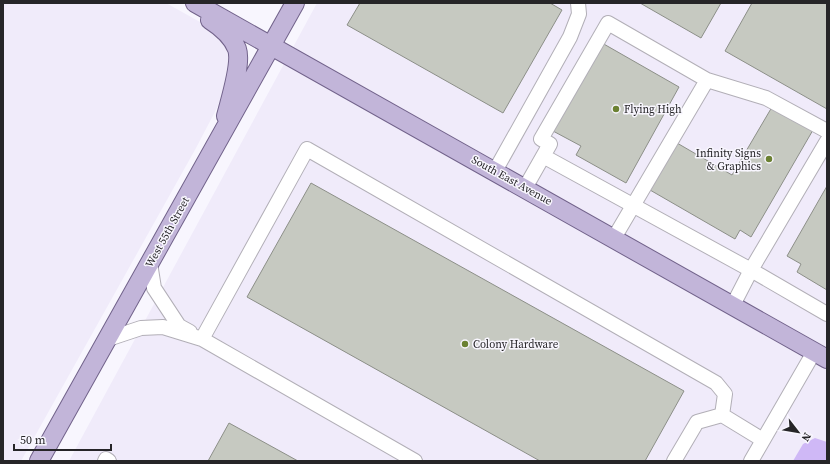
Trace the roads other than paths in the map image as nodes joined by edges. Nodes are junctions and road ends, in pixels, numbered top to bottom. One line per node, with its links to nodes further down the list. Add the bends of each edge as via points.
1 (186, 3): 8 (main road, via 224,30 237,49 239,62)
2 (195, 3): 5 (main road, South East Avenue)
3 (295, 3): 5 (main road, West 55th Street)
4 (578, 3): 11 (street, via 580,14 570,37)
5 (272, 45): 8 (main road, West 55th Street); 11 (main road, South East Avenue)
6 (707, 80): 7 (street, via 766,98); 10 (street, via 608,23 541,139 550,144); 13 (street)
7 (827, 132)
8 (221, 136): 15 (main road, West 55th Street)
9 (827, 141): 16 (street)
10 (543, 156): 12 (street); 13 (street)
11 (495, 171): 12 (main road, South East Avenue)
12 (525, 188): 14 (main road, South East Avenue)
13 (633, 206): 14 (street); 16 (street)
14 (614, 238): 17 (main road, South East Avenue)
15 (150, 263): 19 (main road, West 55th Street); 20 (street, via 154,288 179,326)
16 (751, 270): 17 (street); 18 (street)
17 (733, 305): 21 (main road, South East Avenue)
18 (827, 314)
19 (108, 339): 20 (street, via 141,328 163,327); 24 (main road, West 55th Street)
20 (202, 339): 22 (street, via 307,149 716,383 725,394); 27 (street)
21 (821, 355): 23 (street)
22 (722, 416): 23 (street); 28 (street, via 697,422)
23 (763, 440): 29 (street)
24 (39, 461)
25 (105, 461): 26 (street)
26 (110, 461)
27 (414, 461)
28 (674, 461)
29 (751, 461)

